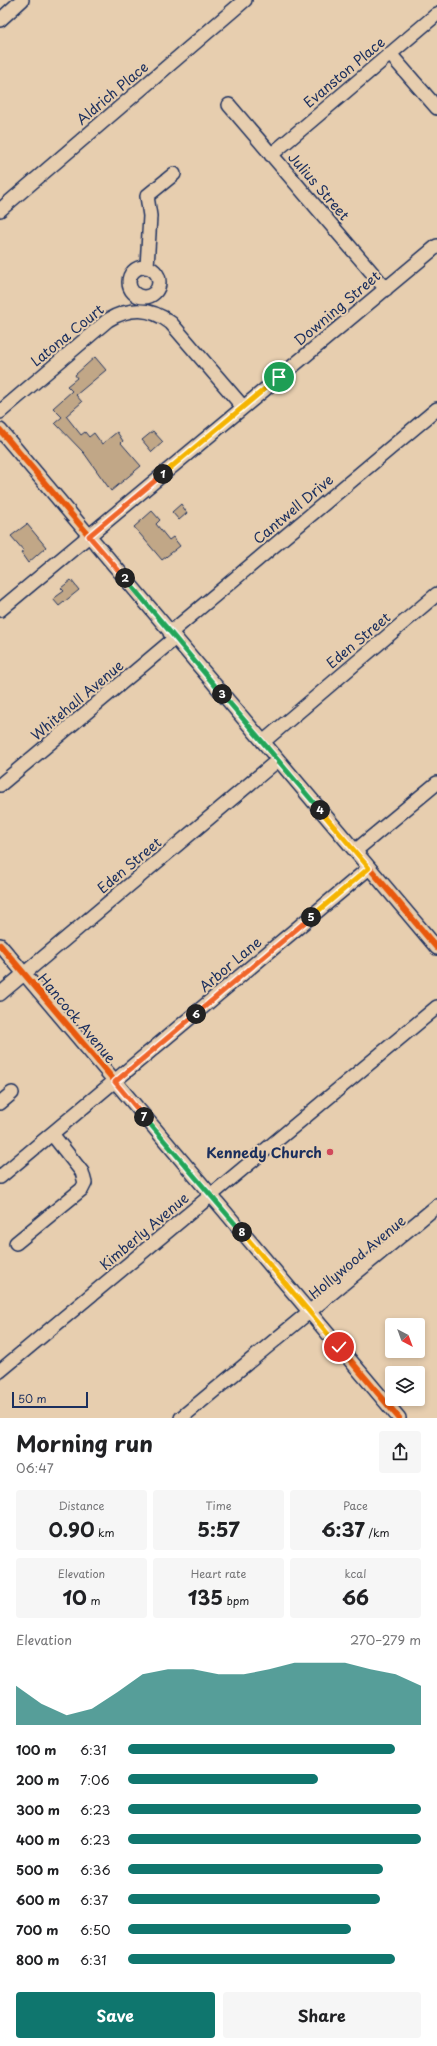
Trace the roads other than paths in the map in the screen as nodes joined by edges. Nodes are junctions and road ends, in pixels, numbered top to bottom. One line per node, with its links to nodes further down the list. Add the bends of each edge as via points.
1 (22, 0): 4 (street)
2 (245, 0): 10 (street, Aldrich Place)
3 (437, 14): 5 (street, Evanston Place)
4 (0, 20)
5 (390, 54): 7 (street); 8 (street, Evanston Place)
6 (229, 105): 8 (street, Julius Street)
7 (437, 108)
8 (271, 155): 13 (street, Julius Street)
9 (174, 174): 12 (street, via 147,196 150,216)
10 (0, 210)
11 (437, 246): 13 (street, Downing Street)
12 (147, 267): 14 (street, via 157,274 159,283 153,295); 14 (street, via 135,270 129,280 131,291)
13 (386, 288): 15 (street, Downing Street)
14 (143, 304): 15 (street, Latona Court, via 171,322); 17 (street, Latona Court, via 108,320)
15 (243, 407): 19 (street, Downing Street)
16 (437, 409): 22 (street, Cantwell Drive)
17 (0, 412)
18 (0, 430): 19 (street)
19 (89, 536): 21 (street, Downing Street); 22 (street)
20 (437, 594): 23 (street, Eden Street)
21 (0, 610)
22 (173, 636): 23 (street); 26 (street, Whitehall Avenue)
23 (263, 742): 24 (street)
24 (278, 760): 27 (street); 31 (street, Eden Street)
25 (437, 783): 27 (street)
26 (0, 785)
27 (355, 851): 28 (street)
28 (369, 868): 30 (street); 34 (street, Arbor Lane)
29 (0, 946): 31 (street, Hancock Avenue)
30 (437, 948)
31 (24, 974): 32 (street, Eden Street); 34 (street, Hancock Avenue)
32 (0, 994)
33 (437, 1007): 39 (street, Kimberly Avenue)
34 (115, 1082): 37 (street, Arbor Lane); 39 (street, Hancock Avenue)
35 (12, 1093): 36 (street)
36 (0, 1103)
37 (52, 1134): 38 (street, Arbor Lane); 41 (street, via 82,1172 85,1183 82,1189)
38 (0, 1177)
39 (211, 1196): 42 (street, Hancock Avenue); 43 (street, Kimberly Avenue)
40 (437, 1206): 42 (street, Hollywood Avenue)
41 (16, 1244)
42 (309, 1312): 44 (street, Hollywood Avenue); 45 (street, Hancock Avenue)
43 (0, 1371)
44 (181, 1418)
45 (398, 1418)

